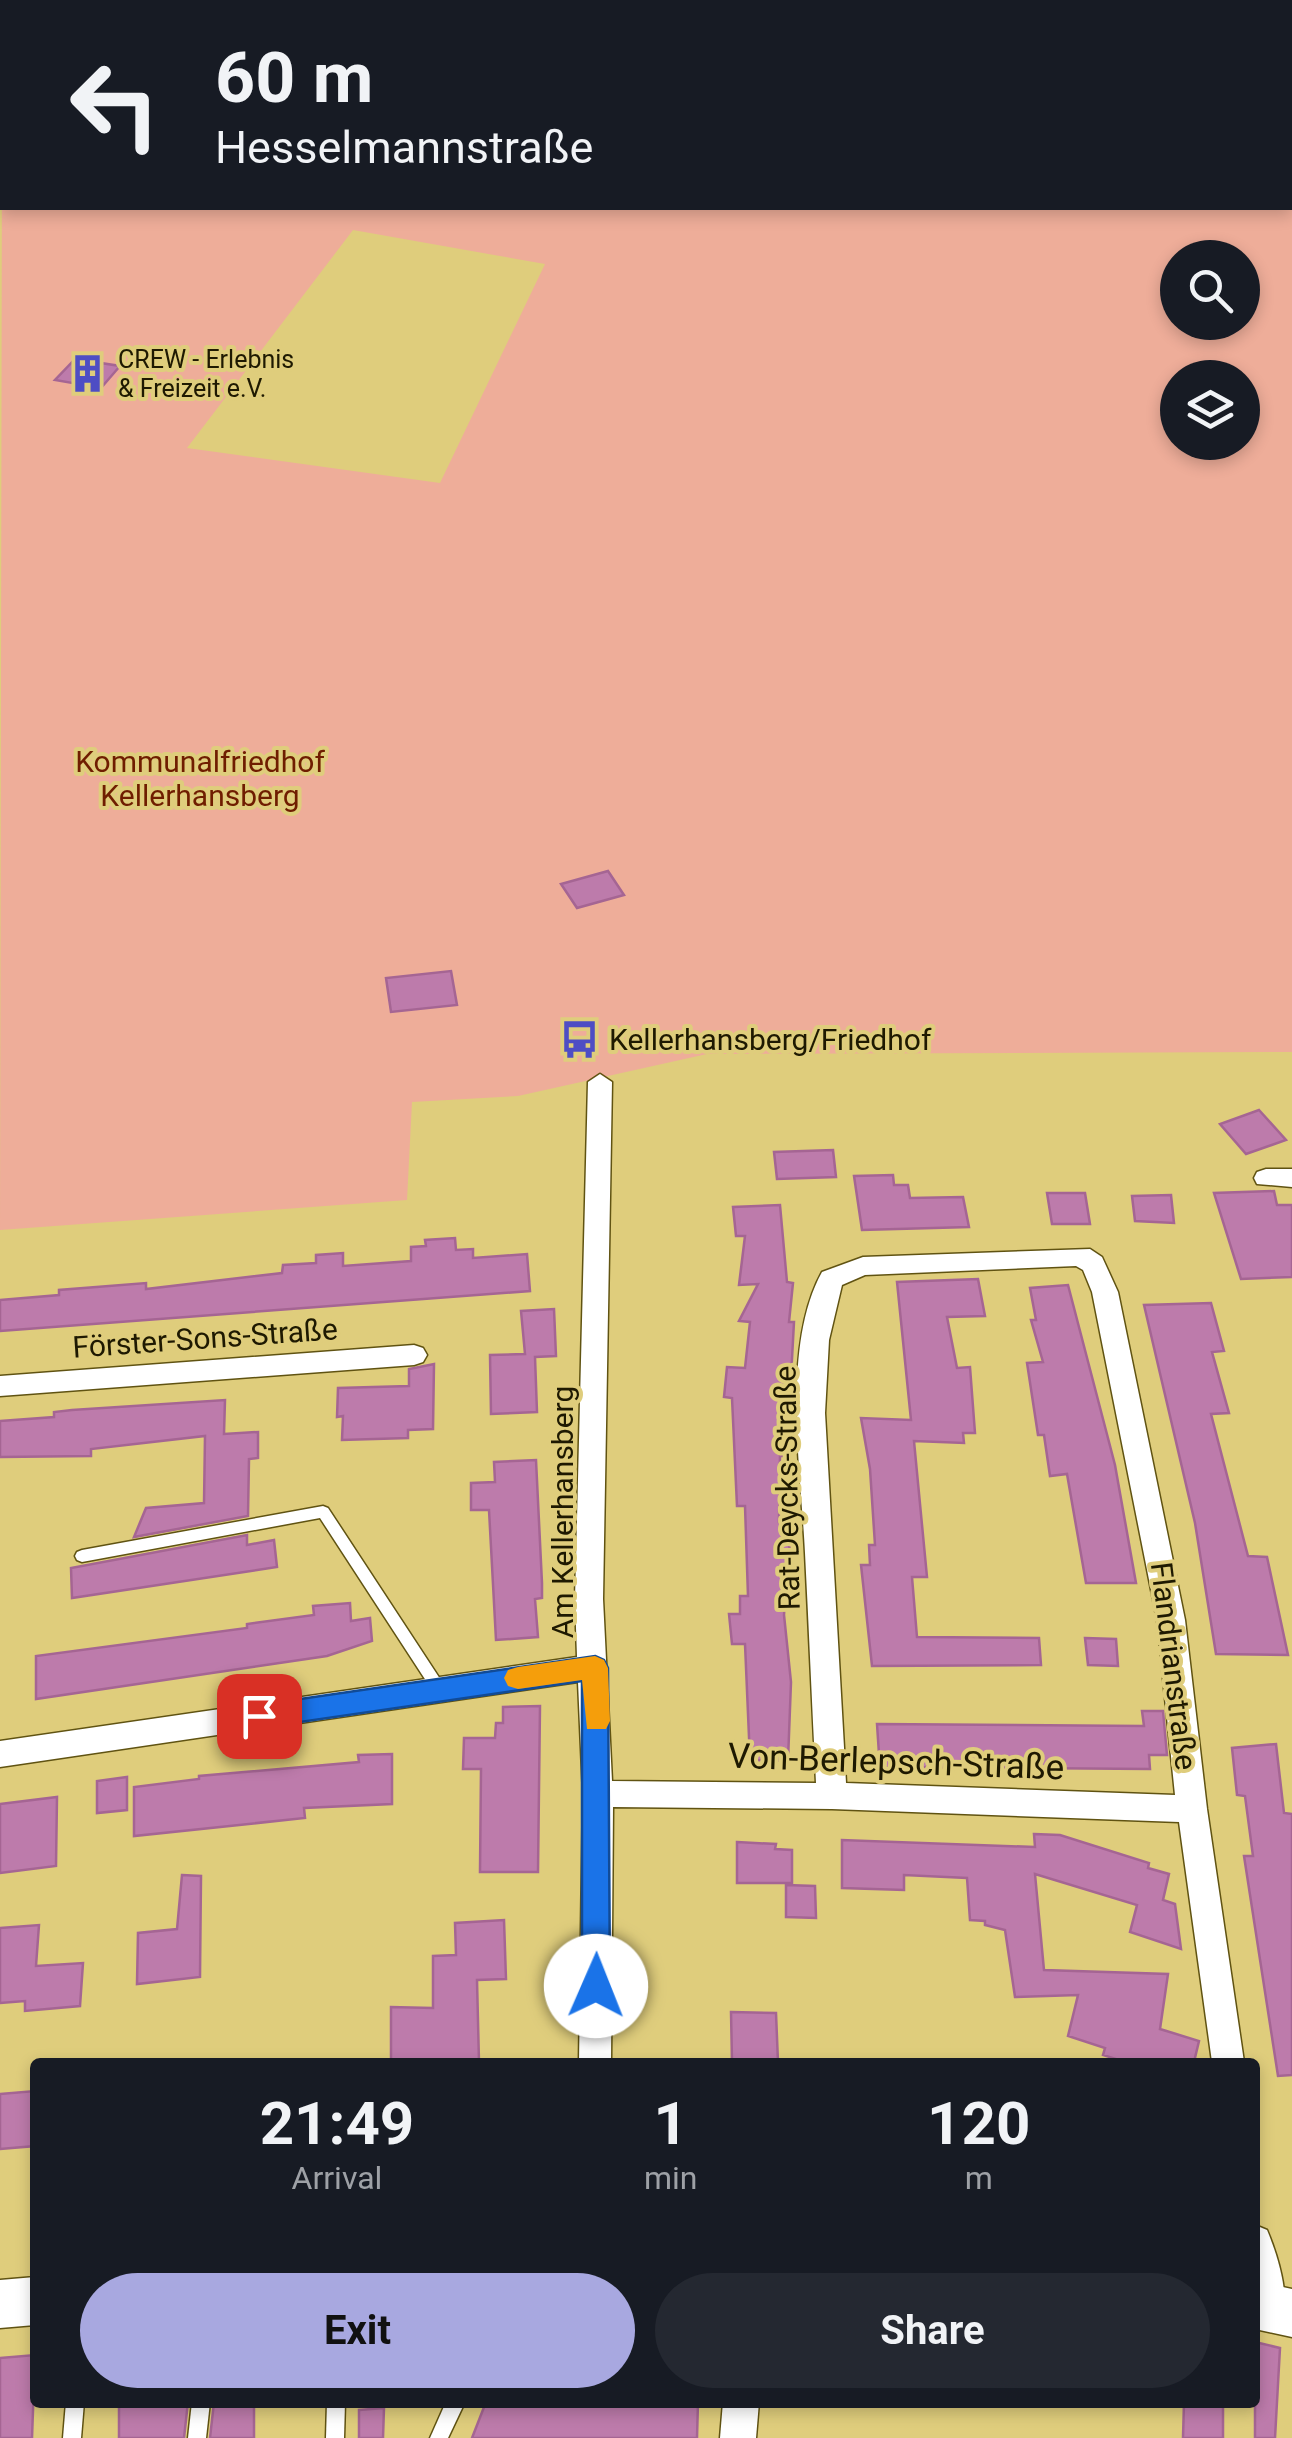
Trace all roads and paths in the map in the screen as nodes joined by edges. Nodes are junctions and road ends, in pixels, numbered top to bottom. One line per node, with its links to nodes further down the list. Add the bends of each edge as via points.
1 (600, 1082): 6 (street, Am Kellerhansberg, via 590,1598)
2 (1098, 1274): 10 (street, Rat-Deycks-Straße, via 1081,1256 1066,1255 863,1266 830,1279 814,1372 814,1449); 11 (street, Flandrianstraße, via 1171,1620)
3 (414, 1355): 4 (street, Förster-Sons-Straße)
4 (0, 1386)
5 (82, 1556): 7 (lane, via 323,1512)
6 (595, 1668): 7 (street); 9 (street, Am Kellerhansberg)
7 (439, 1689): 8 (street)
8 (0, 1754)
9 (598, 1794): 10 (street, Von-Berlepsch-Straße); 12 (street, Am Kellerhansberg)
10 (832, 1796): 11 (street, Von-Berlepsch-Straße)
11 (1192, 1809): 13 (street, Flandrianstraße)
12 (595, 2058)
13 (1227, 2058)
14 (1260, 2261): 17 (street)
15 (30, 2301): 16 (main road)
16 (0, 2304)
17 (1272, 2308)
18 (75, 2408): 23 (lane)
19 (200, 2408): 24 (lane)
20 (336, 2408): 25 (lane)
21 (453, 2408): 26 (lane)
22 (740, 2408): 27 (street)
23 (72, 2438)
24 (197, 2438)
25 (335, 2438)
26 (440, 2438)
27 (738, 2438)

